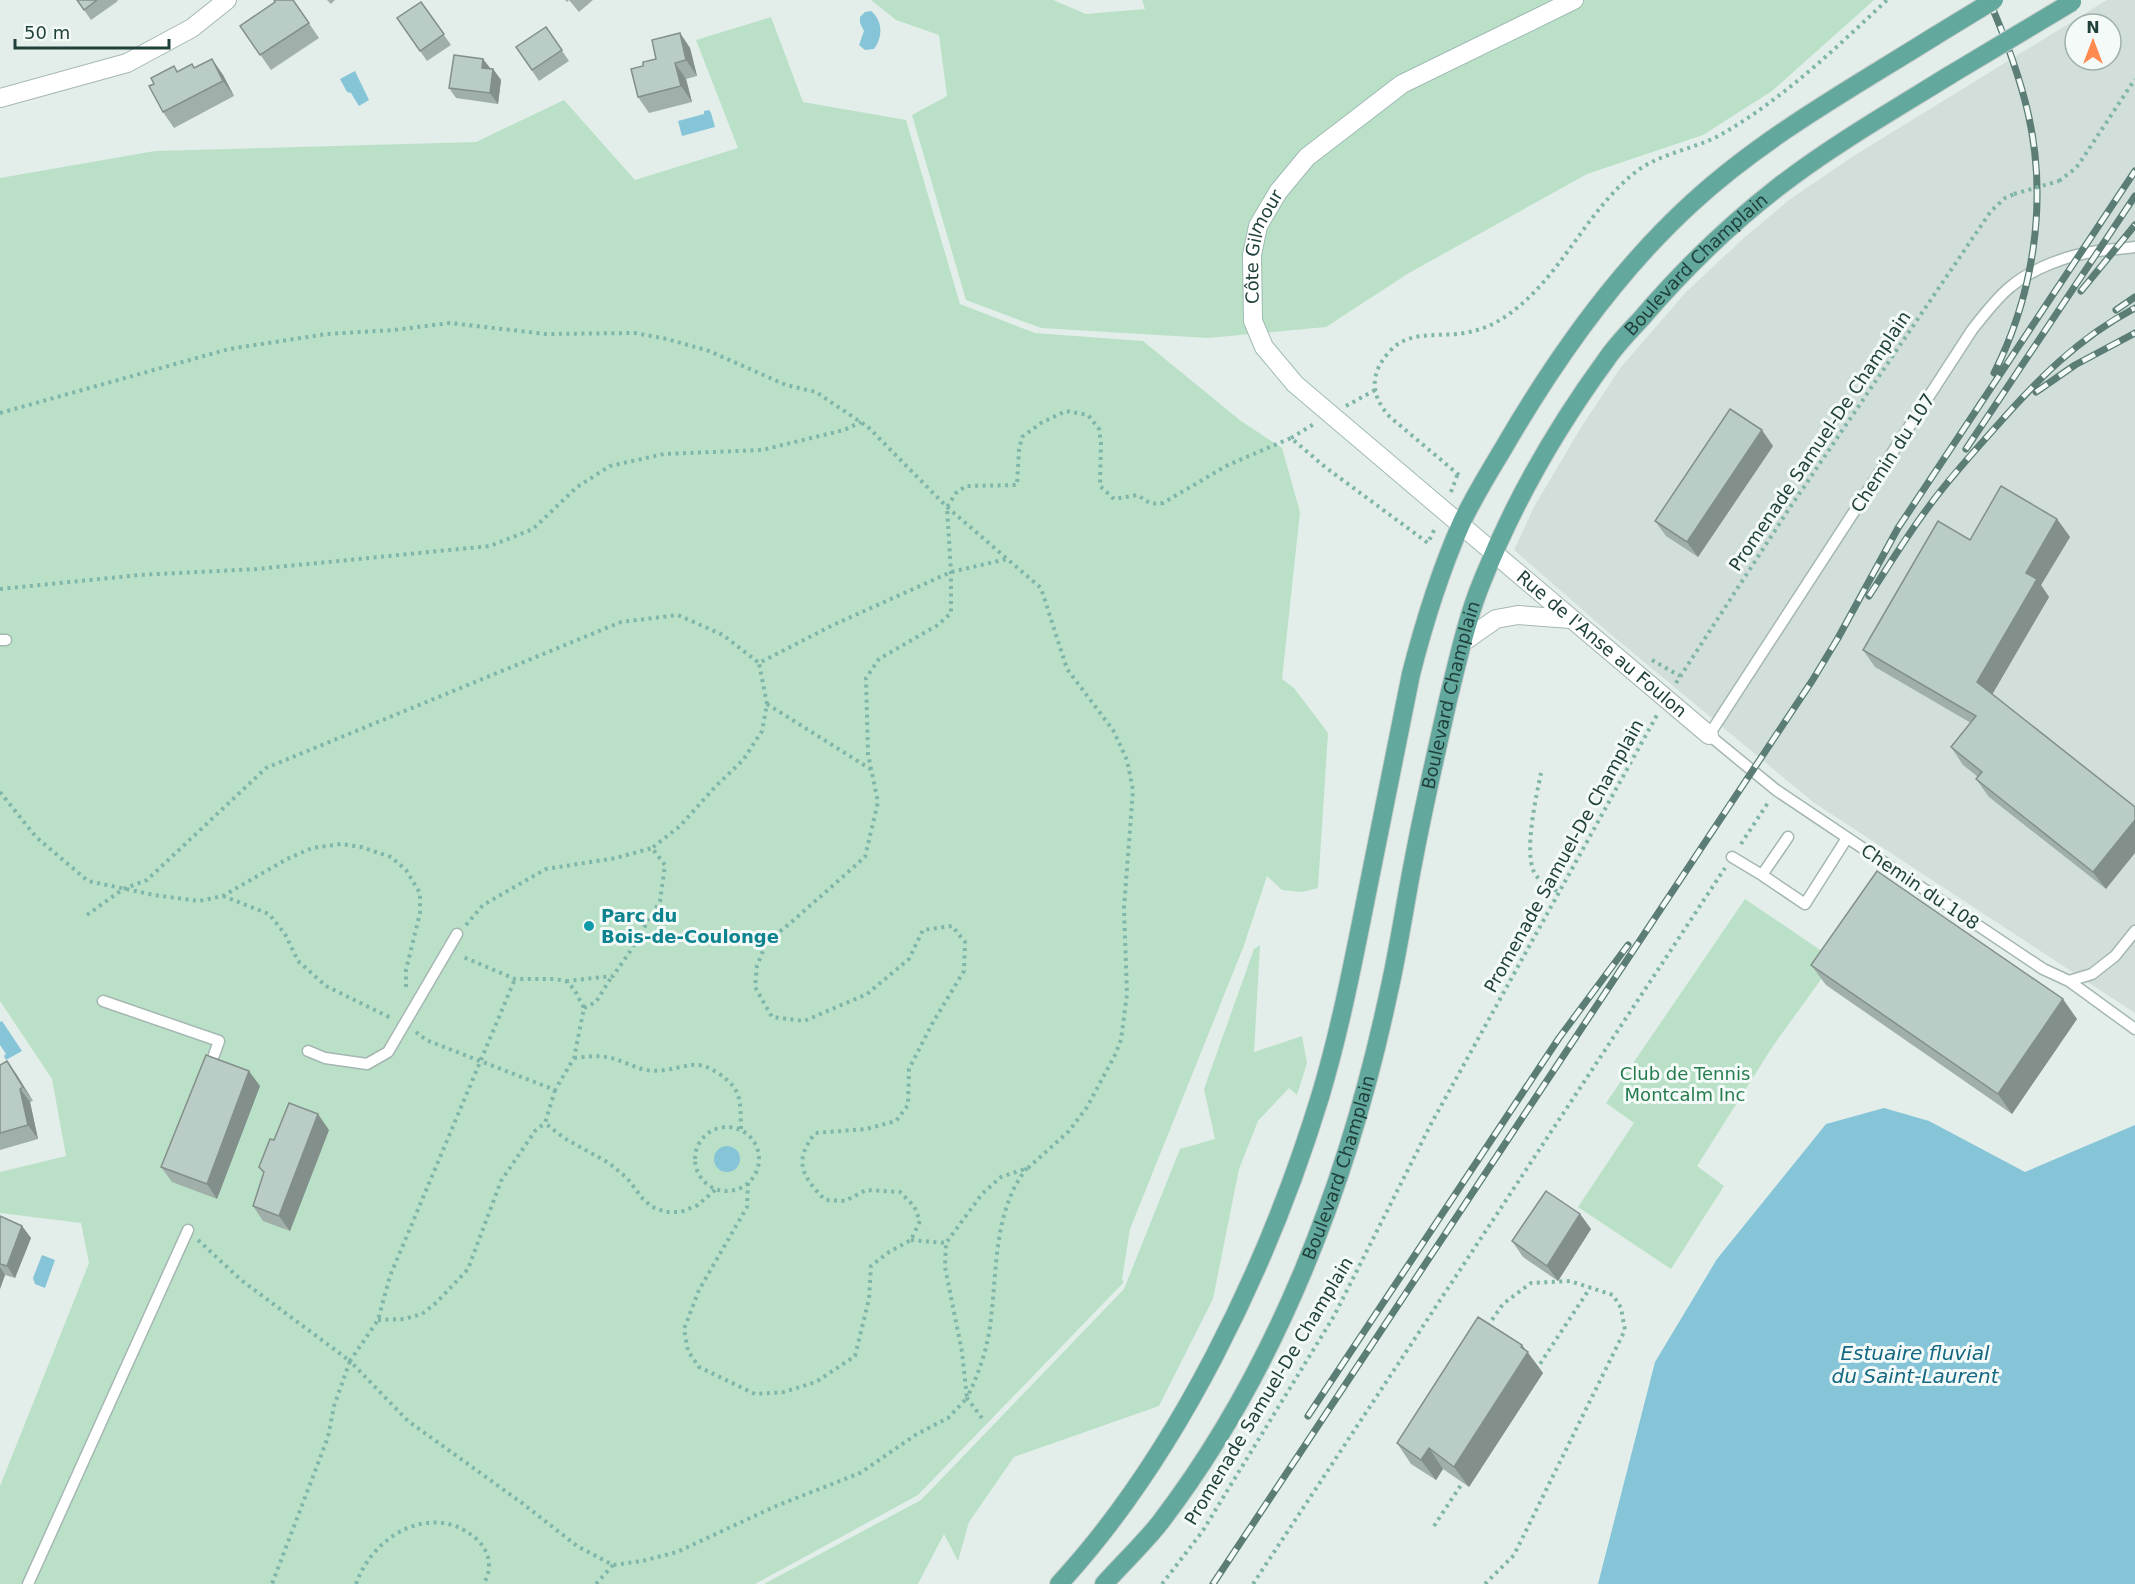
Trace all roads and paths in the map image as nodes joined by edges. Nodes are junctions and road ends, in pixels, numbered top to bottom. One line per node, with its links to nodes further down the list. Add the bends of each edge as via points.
1 (227, 0): 6 (street, via 192,28 127,63)
2 (1574, 0): 12 (street, Côte Gilmour, via 1402,84 1307,157 1278,192 1258,226 1252,255 1253,321 1263,347 1295,384)
3 (1994, 0): 13 (main road, bridge, via 1745,159 1649,244 1603,299 1546,379)
4 (2074, 1): 14 (main road, Boulevard Champlain, bridge, via 1842,143 1779,186 1732,225 1674,281 1607,357 1519,500)
5 (2135, 79): 21 (path, Promenade Samuel-De Champlain, bridge, via 2071,172 2059,181 2005,198 1991,211)
6 (0, 98)
7 (2135, 247): 23 (lane, Chemin du 107, via 2099,250 2030,273 2008,288 1987,312)
8 (0, 413): 9 (path, via 229,349 327,334 450,323 546,334 635,333 667,339 709,351 786,385 816,392)
9 (861, 422): 11 (path); 17 (path, via 844,430 762,450 664,454 610,466 577,487 533,529 490,546)
10 (1458, 473): 12 (path)
11 (947, 507): 12 (path, via 966,486 1017,485 1022,437 1066,411 1088,415 1099,429 1100,486 1114,499 1138,495 1154,505 1162,503 1228,465 1292,438 1428,543); 15 (path); 16 (path)
12 (1444, 508): 13 (street, Côte Gilmour)
13 (1461, 524): 14 (street, Côte Gilmour); 77 (main road, via 1420,639 1347,995 1321,1096 1293,1181 1230,1326 1183,1412 1110,1524)
14 (1494, 553): 18 (street, Rue de l'Anse au Foulon); 19 (main road, Boulevard Champlain, via 1480,584)
15 (1008, 558): 16 (path); 56 (path, via 1041,588 1068,669 1113,730 1127,760 1133,790 1124,908 1126,994 1121,1040 1087,1107 1069,1131)
16 (951, 572): 20 (path); 24 (path, via 951,613 938,625 879,659 866,678)
17 (0, 589)
18 (1570, 618): 19 (street, via 1496,618); 21 (street, Rue de l'Anse au Foulon)
19 (1463, 642): 78 (main road, Boulevard Champlain, via 1432,766 1390,990 1368,1082 1323,1218 1256,1370 1203,1461 1157,1526)
20 (759, 663): 22 (path); 33 (path, via 723,635 678,615 621,622 266,768 147,880)
21 (1666, 699): 23 (street, Rue de l'Anse au Foulon); 34 (path, Promenade Samuel-De Champlain)
22 (767, 704): 24 (path); 30 (path, via 762,731 743,760 680,826)
23 (1709, 735): 26 (lane, Chemin du 108)
24 (872, 770): 60 (path, via 878,802 865,857 766,943 757,966 755,987 772,1017 804,1021 867,994 909,959 923,930 952,926 965,942 964,971 909,1069 908,1105 896,1121 866,1129 815,1133 805,1146 802,1163 806,1180 825,1200 845,1201 866,1190 900,1192 914,1206 920,1221)
25 (1541, 773): 34 (path, via 1531,859 1534,873)
26 (1776, 790): 29 (lane, Chemin du 108); 31 (path)
27 (0, 792): 33 (path, via 36,837 88,881)
28 (1788, 837): 32 (lane)
29 (1847, 838): 32 (lane, via 1805,904); 43 (lane, Chemin du 108, via 2043,969)
30 (652, 848): 38 (path, via 546,869 483,905); 40 (path, via 664,865 660,902)
31 (1732, 857): 32 (lane); 80 (path)
32 (1762, 875)
33 (123, 889): 35 (path, via 200,901); 36 (path)
34 (1560, 892): 79 (path, Promenade Samuel-De Champlain, via 1431,1124 1334,1316 1202,1532)
35 (223, 896): 45 (path, via 312,848 341,844 390,857 406,870 420,893 420,913 406,970 406,989); 47 (path, via 269,914 285,934 298,961 326,986)
36 (87, 915)
37 (2135, 931): 43 (lane, via 2115,956 2092,974)
38 (457, 934): 39 (lane)
39 (449, 951): 41 (path); 45 (lane)
40 (613, 976): 42 (path); 46 (path, via 596,1002)
41 (515, 979): 42 (path); 52 (path)
42 (566, 981): 46 (path)
43 (2069, 981): 48 (lane, Chemin du 108)
44 (103, 1000): 50 (lane, via 219,1041)
45 (417, 1002): 47 (lane)
46 (584, 1008): 51 (path)
47 (405, 1025): 49 (lane, via 388,1052 367,1064 325,1058); 52 (path, via 426,1040)
48 (2135, 1029)
49 (308, 1051)
50 (214, 1055)
51 (574, 1058): 53 (path); 55 (path, via 609,1057 655,1071 705,1066 737,1090)
52 (482, 1061): 53 (path); 63 (path, via 390,1276)
53 (555, 1090): 54 (path)
54 (545, 1123): 58 (path, via 609,1163 652,1207 681,1212 698,1205); 63 (path, via 535,1131 501,1181 468,1269 422,1314)
55 (741, 1129): 57 (path, via 753,1139 760,1154 758,1169); 58 (path, via 713,1129 699,1142 696,1169)
56 (1028, 1168): 61 (path, via 1001,1177 982,1194); 67 (path, via 1017,1181 1004,1215 989,1333)
57 (748, 1184): 58 (path, via 733,1191); 60 (path, via 747,1207 699,1290 684,1329 688,1351 699,1367 755,1394 784,1392 816,1382 855,1356 869,1299 872,1266)
58 (716, 1189)
59 (188, 1230): 65 (path, via 241,1280); 72 (lane)
60 (911, 1240): 61 (path)
61 (946, 1243): 67 (path, via 945,1267)
62 (1590, 1288): 64 (path, via 1570,1281 1531,1283 1503,1304); 66 (path); 81 (path, via 1613,1295 1621,1308 1625,1330 1514,1555)
63 (378, 1320): 65 (path)
64 (1483, 1331)
65 (350, 1361): 71 (path, via 408,1421 577,1546); 73 (path, via 328,1437)
66 (1532, 1377)
67 (967, 1398): 68 (path); 71 (path, via 948,1418 860,1473 677,1552)
68 (982, 1418)
69 (1467, 1476): 70 (path)
70 (1434, 1526)
71 (613, 1565): 76 (path)
72 (28, 1584)
73 (272, 1584)
74 (356, 1584): 75 (path, via 373,1553 384,1542 412,1525 432,1522 454,1525 482,1544 489,1566)
75 (483, 1584)
76 (596, 1584)
77 (1059, 1584)
78 (1104, 1584)
79 (1162, 1584)
80 (1253, 1584)
81 (1485, 1584)

